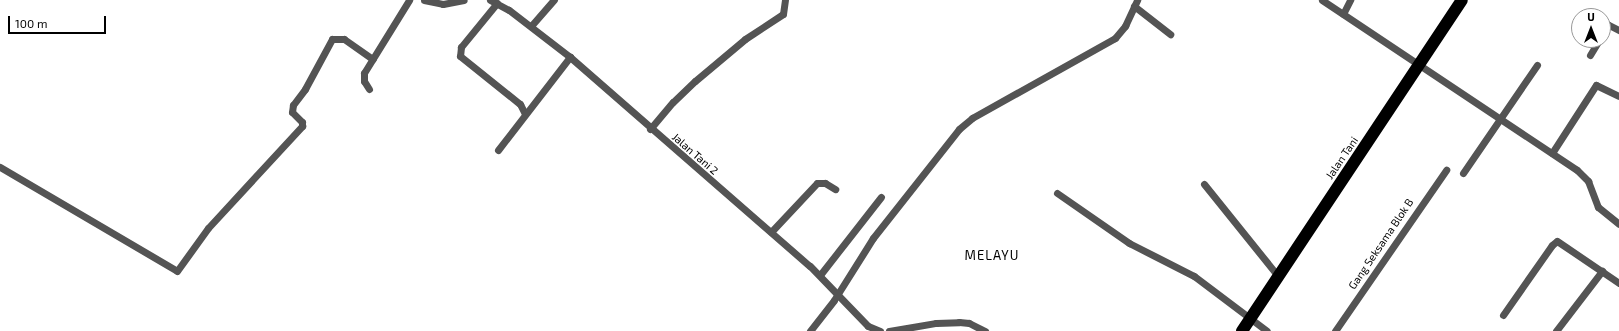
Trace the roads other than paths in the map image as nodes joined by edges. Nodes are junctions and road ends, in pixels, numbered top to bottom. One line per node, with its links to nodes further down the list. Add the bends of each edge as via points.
1 (409, 0): 17 (street)
2 (424, 0): 3 (street, via 443,4)
3 (464, 0)
4 (554, 0): 12 (street)
5 (785, 0): 24 (street, via 783,14 745,40 695,81)
6 (1322, 0): 11 (street)
7 (1350, 0): 11 (street)
8 (1462, 0): 18 (highway, Jalan Tani)
9 (493, 2): 12 (street, Jalan Tani 2); 22 (street, via 461,47 460,56 520,104)
10 (1136, 3): 13 (street); 40 (street, via 1123,30 1115,38 972,118 959,129 873,238)
11 (1343, 14): 18 (street)
12 (532, 26): 16 (street, Jalan Tani 2)
13 (1170, 34)
14 (1594, 48): 15 (street)
15 (1590, 56)
16 (570, 57): 22 (street); 24 (street, Jalan Tani 2)
17 (373, 59): 20 (street, via 364,73 364,81); 27 (street, via 344,39 332,39 305,89 293,105 292,112 302,122 300,129 208,228 177,271)
18 (1421, 65): 23 (street); 38 (highway, Jalan Tani)
19 (1537, 65): 23 (street)
20 (369, 89)
21 (1619, 96): 26 (street, via 1596,85)
22 (525, 114): 25 (street)
23 (1502, 118): 26 (street); 29 (street)
24 (650, 129): 35 (street, Jalan Tani 2)
25 (498, 150)
26 (1552, 153): 34 (street, via 1586,178 1598,207)
27 (0, 167)
28 (1446, 170): 50 (street, Gang Seksama Blok B)
29 (1463, 173)
30 (1204, 184): 38 (street)
31 (835, 189): 35 (street, via 825,183 817,183)
32 (1057, 193): 42 (street, via 1129,243 1194,276)
33 (881, 197): 37 (street)
34 (1619, 224)
35 (771, 232): 37 (street, Jalan Tani 2)
36 (1602, 271): 39 (street); 41 (street, via 1560,242 1554,242); 51 (street)
37 (820, 275): 40 (street, Jalan Tani 2)
38 (1278, 276): 42 (highway, Jalan Tani)
39 (1619, 283)
40 (838, 293): 44 (street); 45 (street, Jalan Tani 2, via 868,326)
41 (1503, 315)
42 (1250, 319): 48 (highway, Jalan Tani); 49 (street)
43 (928, 328): 46 (street); 47 (street, via 959,322 969,323)
44 (810, 331)
45 (880, 331)
46 (889, 331)
47 (985, 331)
48 (1242, 331)
49 (1267, 331)
50 (1335, 331)
51 (1556, 331)

